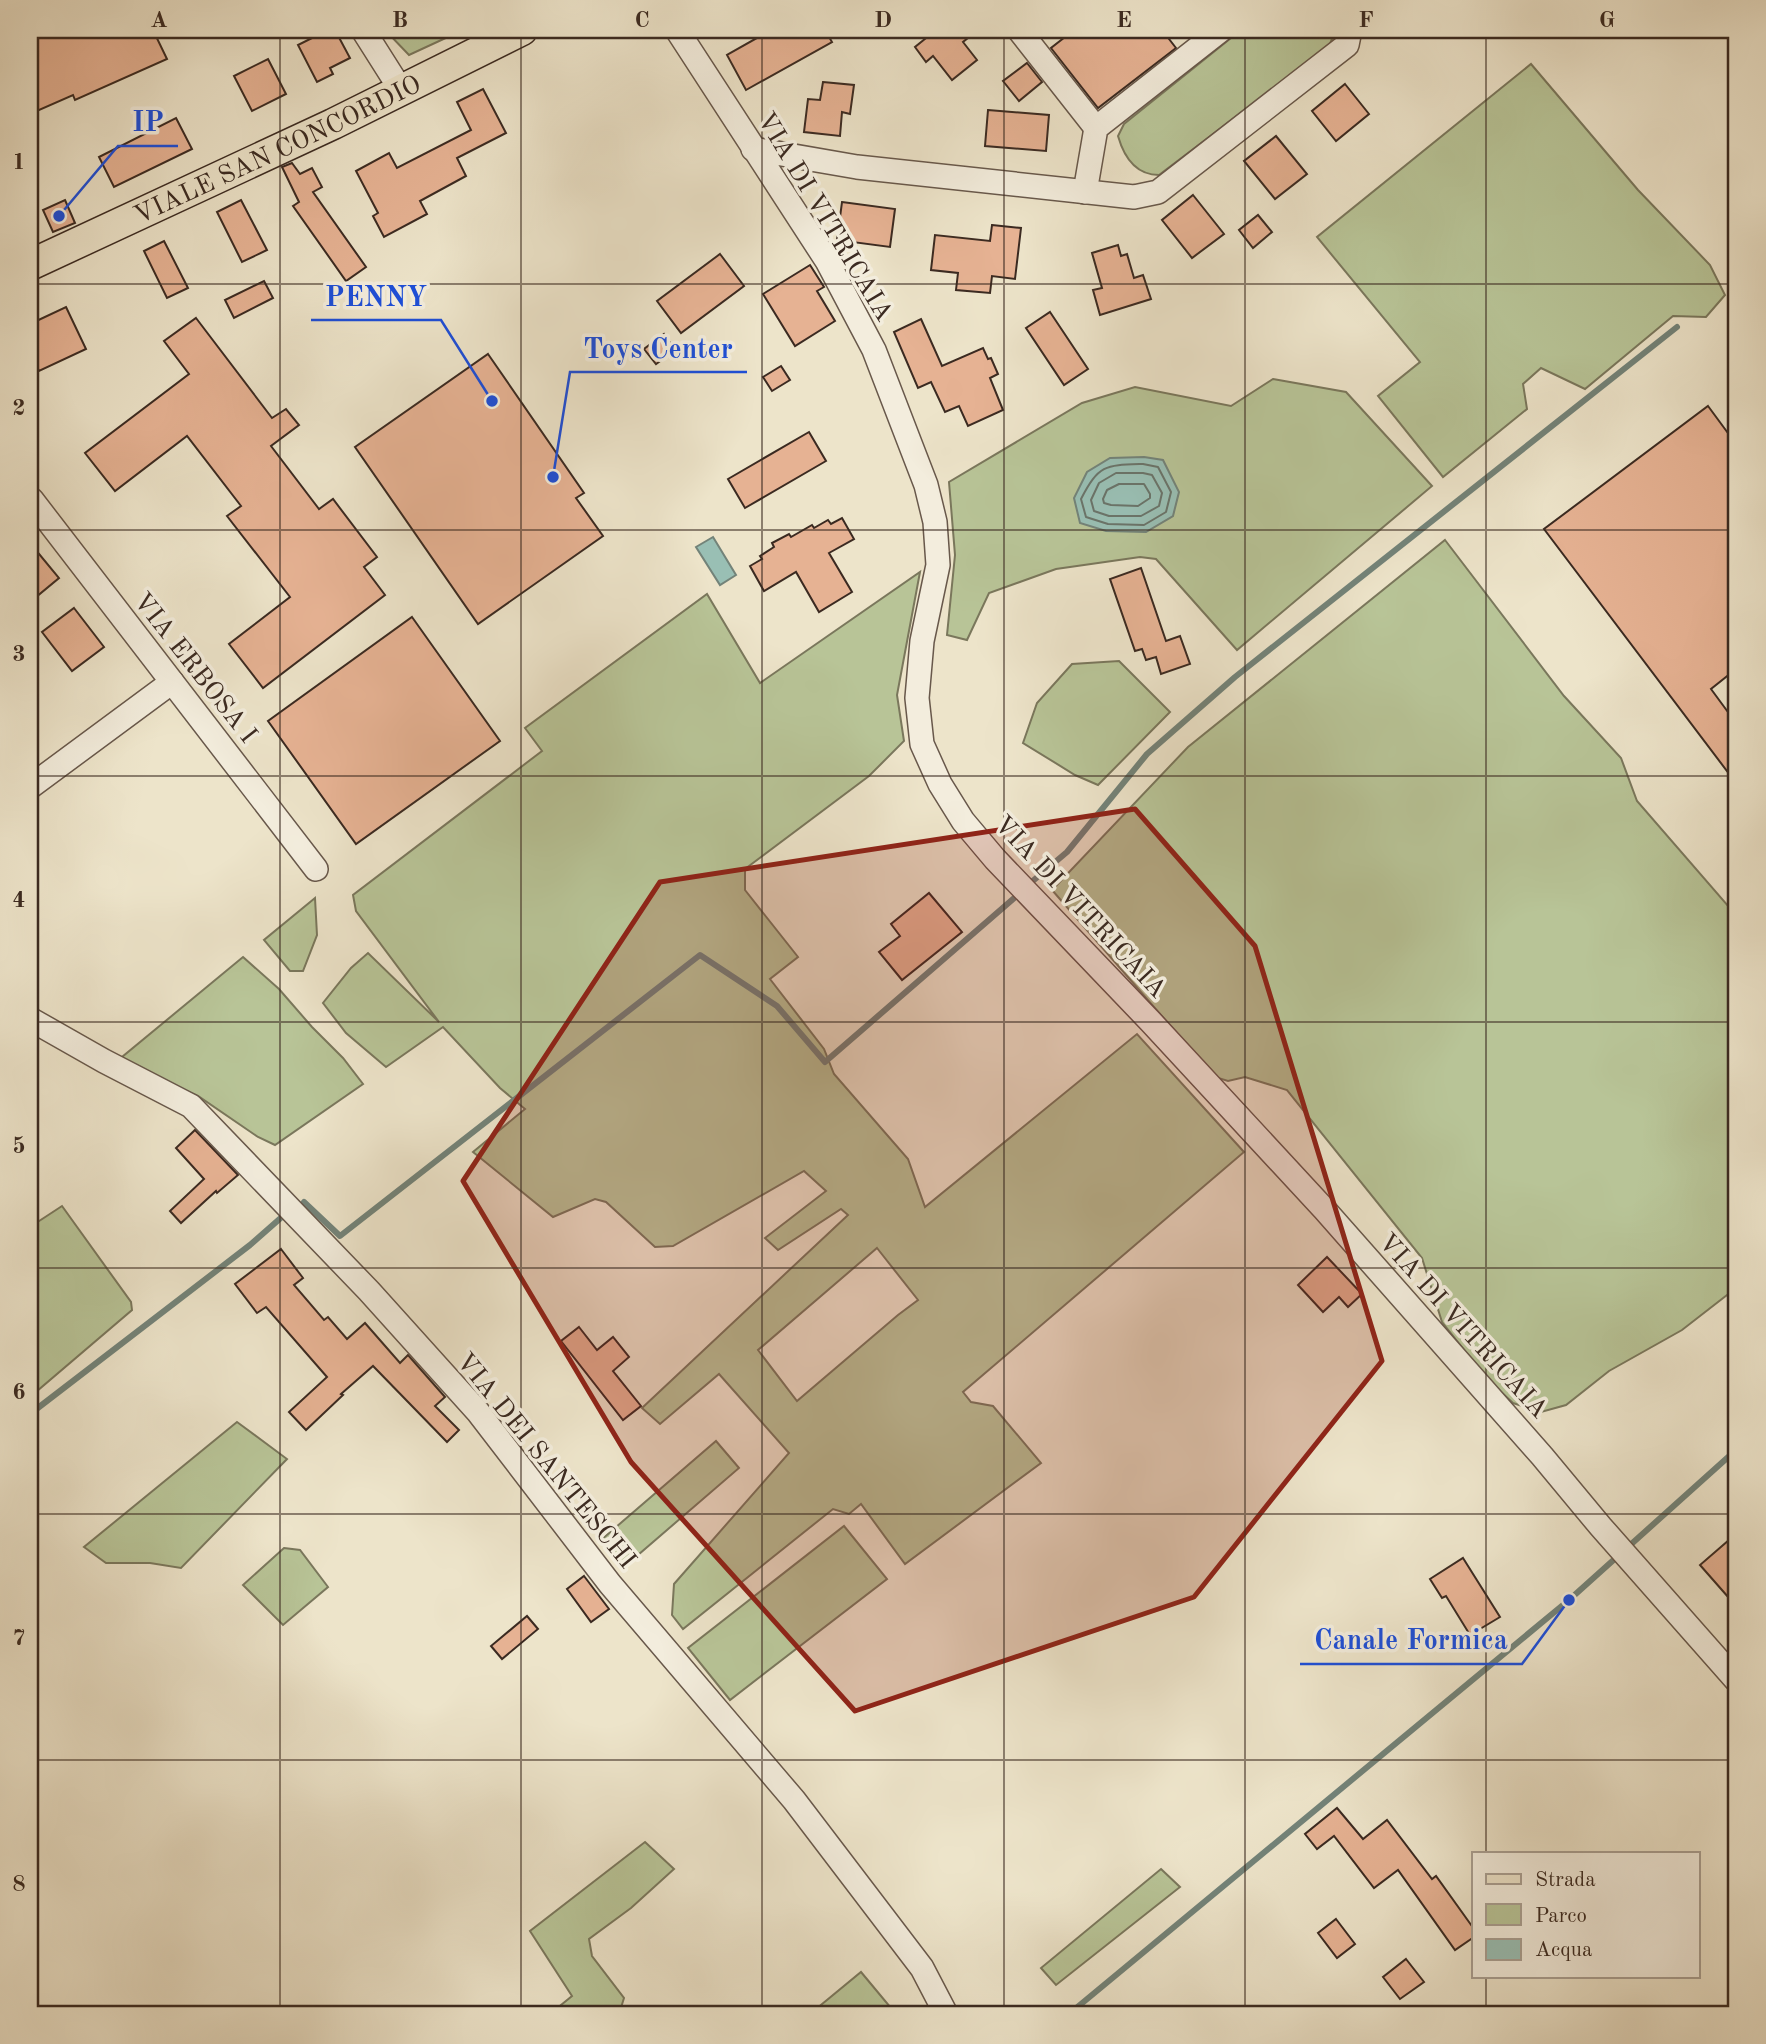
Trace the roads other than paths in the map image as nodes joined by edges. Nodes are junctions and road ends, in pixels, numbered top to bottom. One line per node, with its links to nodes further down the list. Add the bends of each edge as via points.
1 (363, 30): 7 (street)
2 (522, 30): 7 (main road, VIALE SAN CONCORDIO)
3 (677, 30): 9 (street, VIA DI VITRICAIA)
4 (1019, 30): 8 (street)
5 (1221, 30): 8 (street)
6 (1350, 30): 10 (street, via 1347,45 1158,192 1134,197)
7 (401, 90): 11 (main road, VIALE SAN CONCORDIO)
8 (1096, 128): 10 (street)
9 (753, 149): 10 (street, via 858,167); 17 (street, VIA DI VITRICAIA, via 827,261 866,333 926,485 938,565 922,641 917,698 922,744 963,821 1324,1209)
10 (1085, 192)
11 (30, 265)
12 (30, 500): 13 (street, VIA ERBOSA I)
13 (172, 682): 14 (street); 15 (street, VIA ERBOSA I)
14 (30, 787)
15 (316, 869)
16 (30, 1019): 18 (street, VIA DEI SANTESCHI, via 191,1106 369,1291 478,1412 610,1584 794,1800 922,1969)
17 (1736, 1680)
18 (946, 2014)

